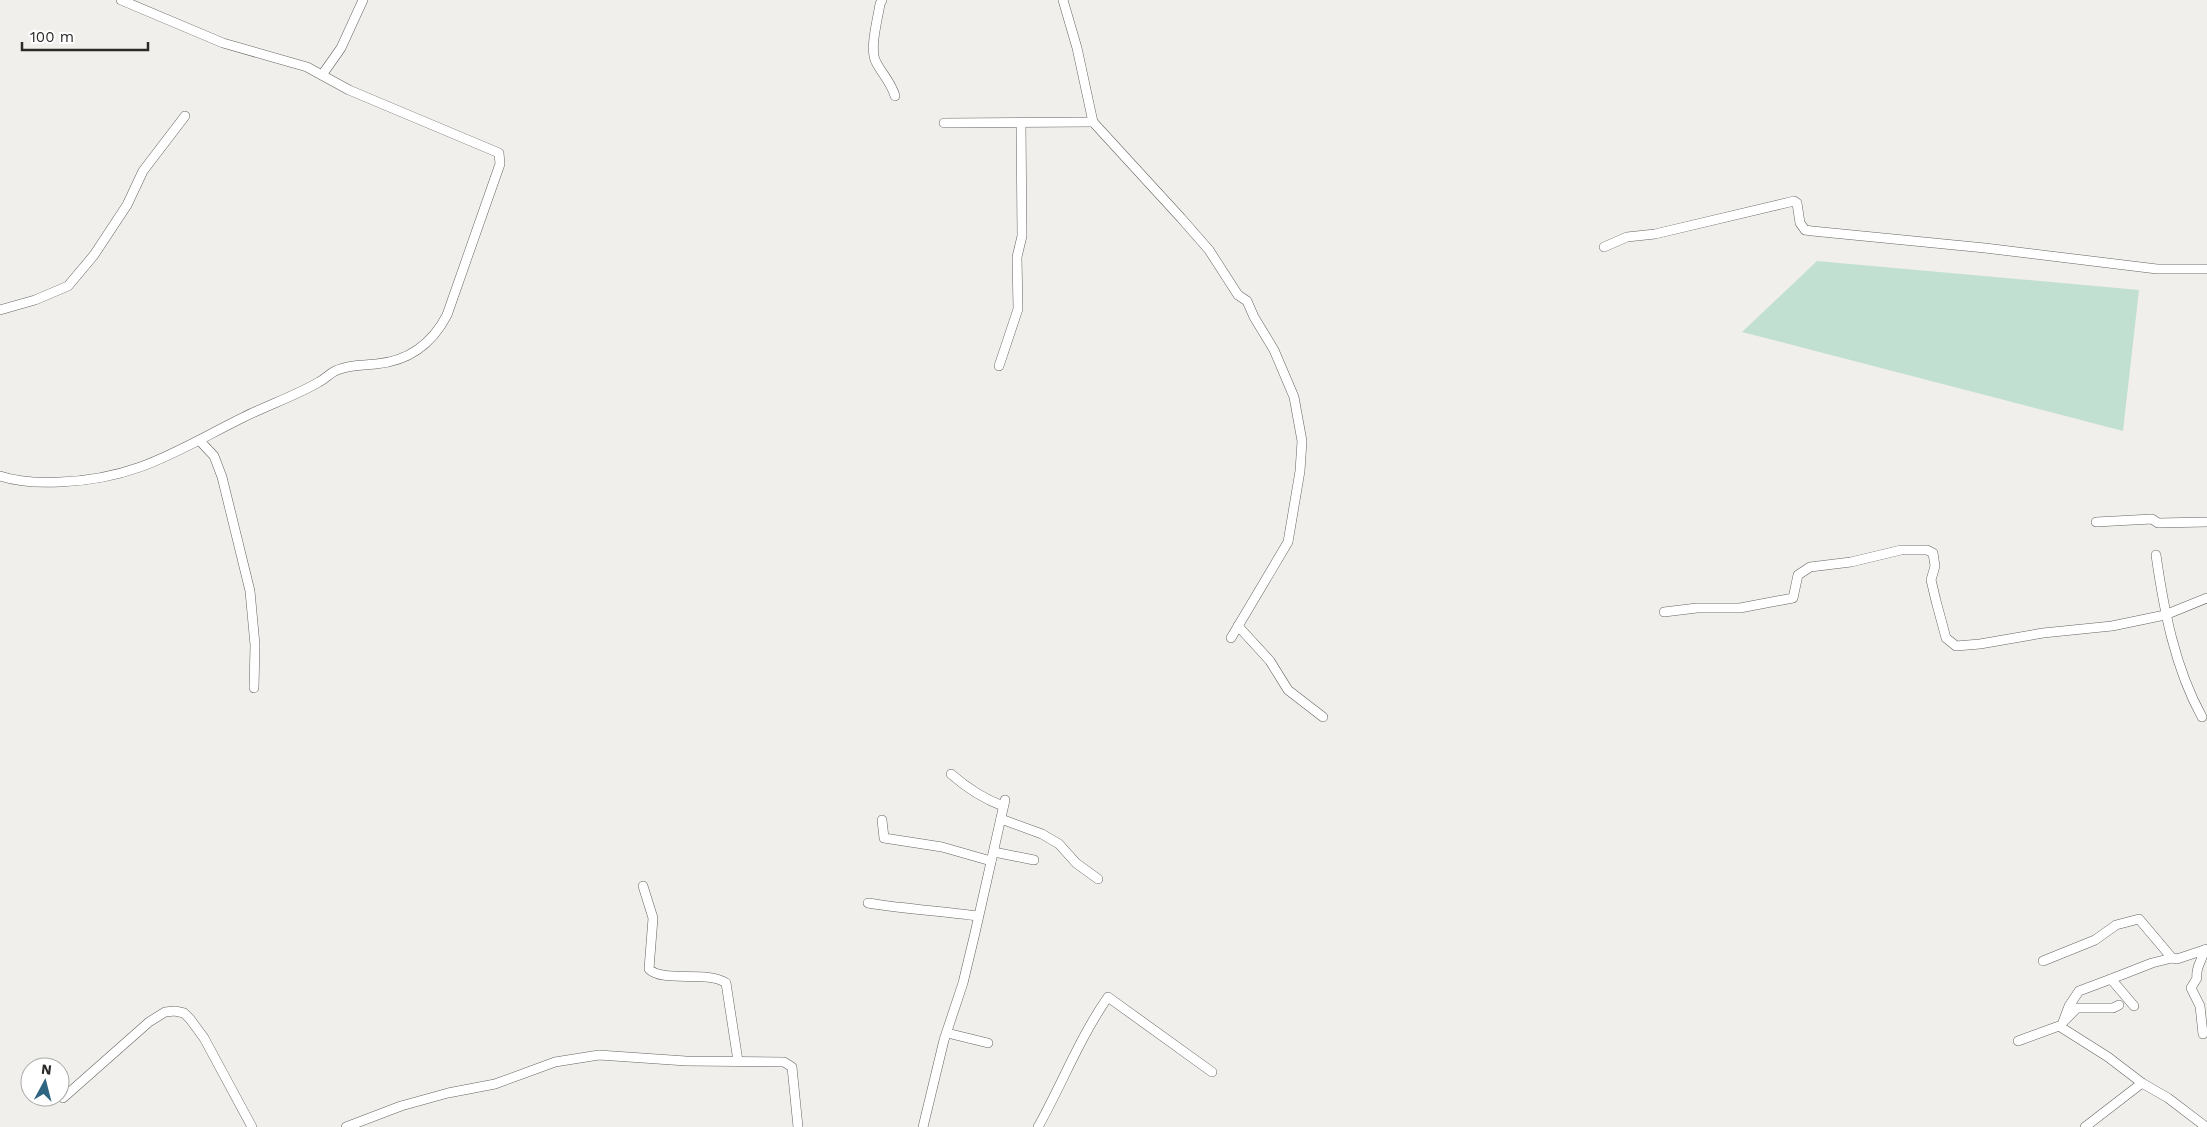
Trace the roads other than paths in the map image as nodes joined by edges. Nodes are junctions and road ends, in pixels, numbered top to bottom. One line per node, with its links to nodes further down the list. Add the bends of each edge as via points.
1 (121, 0): 5 (street, via 223,43 299,64)
2 (363, 0): 5 (street, via 341,48)
3 (882, 0): 6 (street, via 873,44 875,61 892,83)
4 (1063, 0): 8 (street, via 1078,48)
5 (322, 75): 15 (street, via 349,90 499,153 500,164 447,316 425,345 403,358 335,371 320,382 243,417)
6 (895, 96)
7 (185, 116): 13 (street, via 143,171 127,205 94,255 68,286)
8 (1093, 122): 10 (street); 23 (street, via 1182,218 1209,250 1238,295 1247,301 1274,350 1294,397 1302,441 1288,542)
9 (944, 123): 10 (street)
10 (1021, 123): 14 (street, via 1022,236 1017,257 1018,309)
11 (1604, 247): 12 (street, via 1627,236 1656,234 1794,201 1805,230 2157,269)
12 (2207, 269)
13 (0, 310)
14 (999, 366)
15 (200, 441): 16 (street, via 161,460 118,475 83,481 45,482); 25 (street, via 214,456 222,477 250,591 255,645)
16 (0, 476)
17 (2096, 522): 18 (street, via 2152,519 2158,523)
18 (2207, 522)
19 (2156, 555): 22 (street)
20 (2207, 598): 22 (street)
21 (1664, 612): 22 (street, via 1740,608 1793,598 1798,575 1810,567 1851,562 1901,550 1927,550 1933,553 1935,566 1931,580 1946,638 1956,646 2112,626)
22 (2165, 615): 27 (street, via 2190,696)
23 (1238, 626): 24 (street); 26 (street, via 1270,661 1288,690)
24 (1231, 638)
25 (254, 688)
26 (1323, 717)
27 (2202, 717)
28 (951, 774): 29 (street, via 987,800 1004,803)
29 (1000, 819): 31 (street); 33 (street, via 1042,834 1059,844 1076,863)
30 (882, 820): 31 (street, via 884,838)
31 (992, 857): 32 (street); 36 (street)
32 (1034, 860)
33 (1098, 879)
34 (643, 886): 48 (street, via 653,918 650,969 658,975 713,978 726,983)
35 (868, 903): 36 (street)
36 (978, 916): 44 (street)
37 (2206, 949): 38 (street); 45 (street, via 2192,988 2200,1006)
38 (2172, 958): 39 (street, via 2139,919 2116,925 2095,940); 40 (street)
39 (2043, 961)
40 (2111, 979): 42 (street); 43 (street, via 2078,991)
41 (2119, 1005): 43 (street, via 2113,1008 2077,1008)
42 (2134, 1006)
43 (2061, 1024): 46 (street); 50 (street)
44 (947, 1033): 47 (street); 55 (street)
45 (2203, 1034)
46 (2018, 1041)
47 (988, 1043)
48 (738, 1061): 53 (street, via 686,1061 599,1054 555,1062 523,1076 401,1106); 54 (street, via 774,1060 792,1067)
49 (1212, 1072): 56 (street, via 1108,997 1094,1016)
50 (2142, 1083): 57 (street); 58 (street)
51 (70, 1092): 52 (street, via 149,1022 166,1012 175,1011 184,1013 204,1038)
52 (252, 1127)
53 (346, 1127)
54 (798, 1127)
55 (923, 1127)
56 (1038, 1127)
57 (2085, 1127)
58 (2206, 1127)

